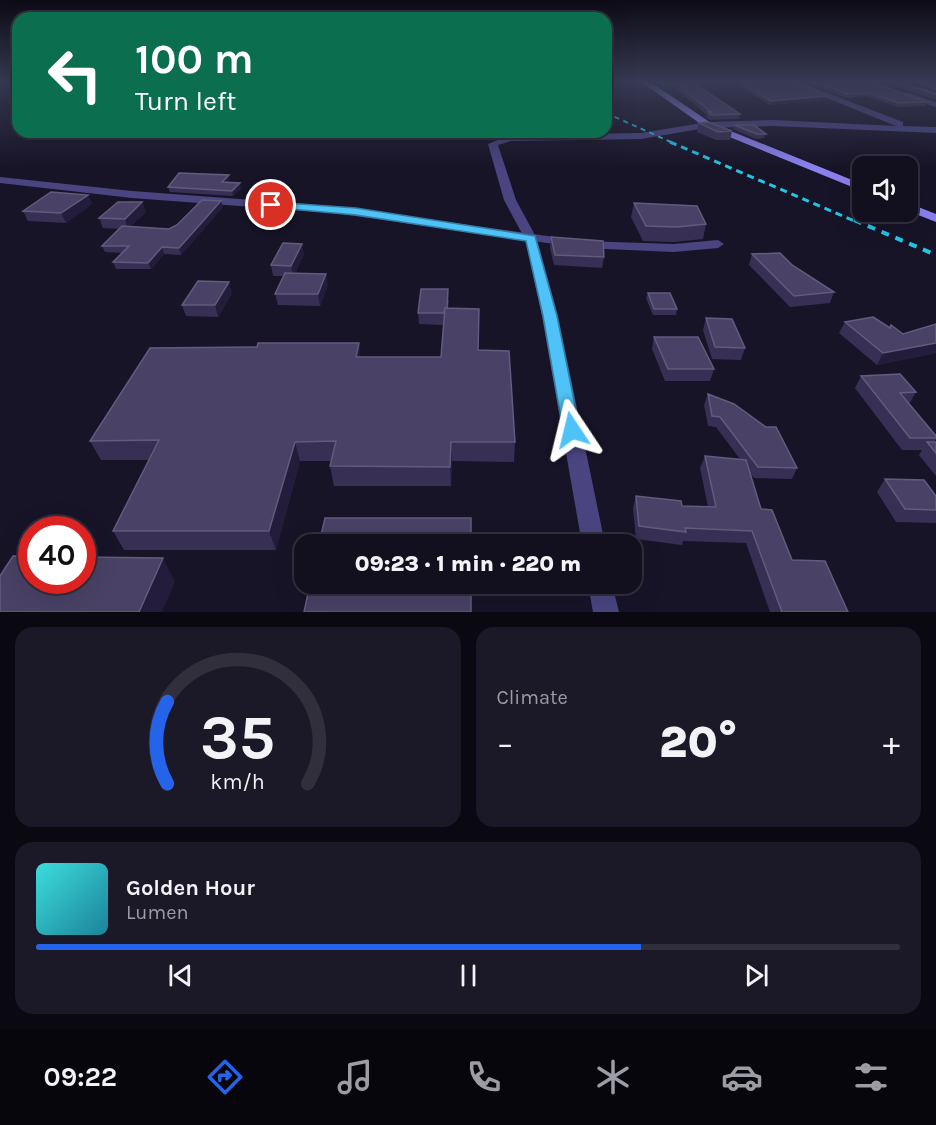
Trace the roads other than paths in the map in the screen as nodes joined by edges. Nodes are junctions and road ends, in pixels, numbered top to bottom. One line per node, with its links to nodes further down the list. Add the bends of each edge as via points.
1 (685, 110): 3 (main road)
2 (861, 110): 4 (street)
3 (708, 125): 4 (street); 6 (street, via 641,136); 9 (main road)
4 (908, 128): 5 (street)
5 (936, 130)
6 (612, 136)
7 (503, 138): 12 (street, via 493,144 510,200)
8 (1, 181): 12 (street, via 356,212)
9 (852, 184)
10 (918, 211): 11 (main road)
11 (936, 218)
12 (531, 238): 13 (street, via 639,248); 14 (street, via 550,316)
13 (718, 244)
14 (591, 534)
15 (602, 594): 16 (street)
16 (606, 612)

